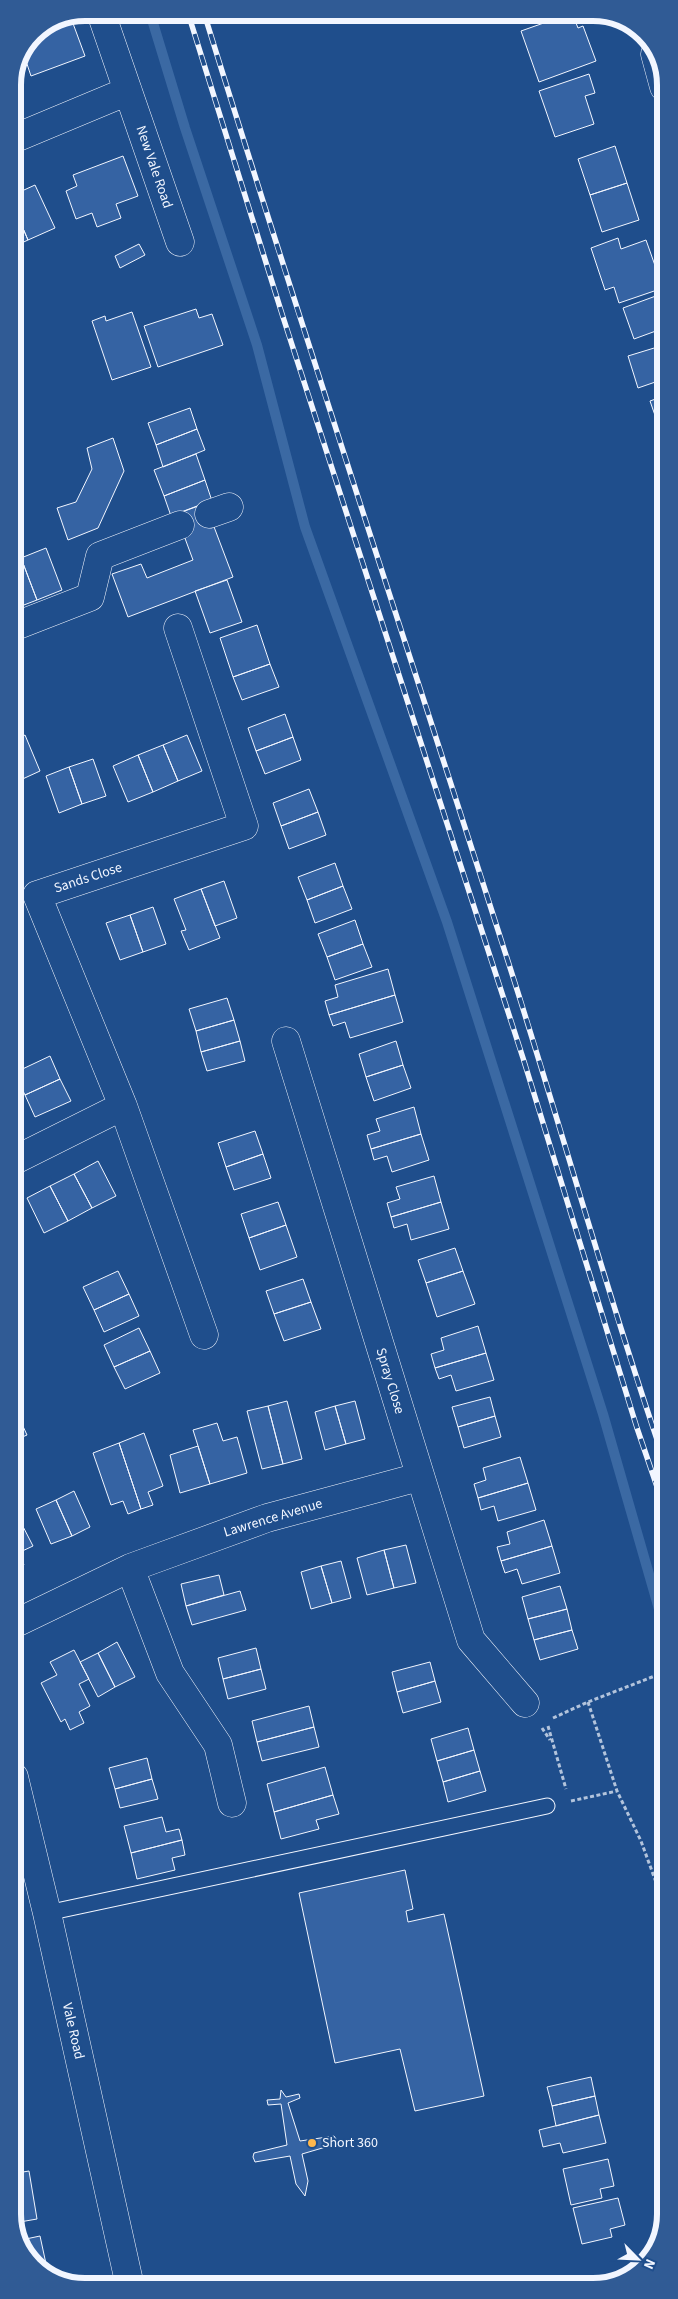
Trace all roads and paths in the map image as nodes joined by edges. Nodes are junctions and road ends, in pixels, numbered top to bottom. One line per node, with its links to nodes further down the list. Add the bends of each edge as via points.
1 (104, 21): 2 (street, New Vale Road)
2 (128, 91): 3 (street); 4 (street, New Vale Road)
3 (21, 134)
4 (180, 242)
5 (180, 525): 6 (street, via 100,556 90,597)
6 (21, 624)
7 (178, 628): 9 (street, Sands Close, via 244,826 37,895)
8 (286, 1041): 12 (street, Spray Close)
9 (123, 1106): 10 (street); 11 (street)
10 (21, 1156)
11 (204, 1336)
12 (419, 1477): 13 (street, Lawrence Avenue, via 267,1518); 17 (street, Spray Close, via 471,1640)
13 (130, 1568): 14 (street, Lawrence Avenue); 19 (street, via 170,1673 218,1745)
14 (21, 1621)
15 (657, 1675): 16 (path)
16 (588, 1702): 18 (path); 18 (path, via 554,1716 547,1727 569,1802)
17 (525, 1703)
18 (616, 1791): 22 (path, via 641,1841)
19 (232, 1803)
20 (21, 1806): 23 (street, Vale Road)
21 (547, 1806): 23 (lane)
22 (657, 1886)
23 (47, 1913): 24 (street, Vale Road)
24 (128, 2278)

